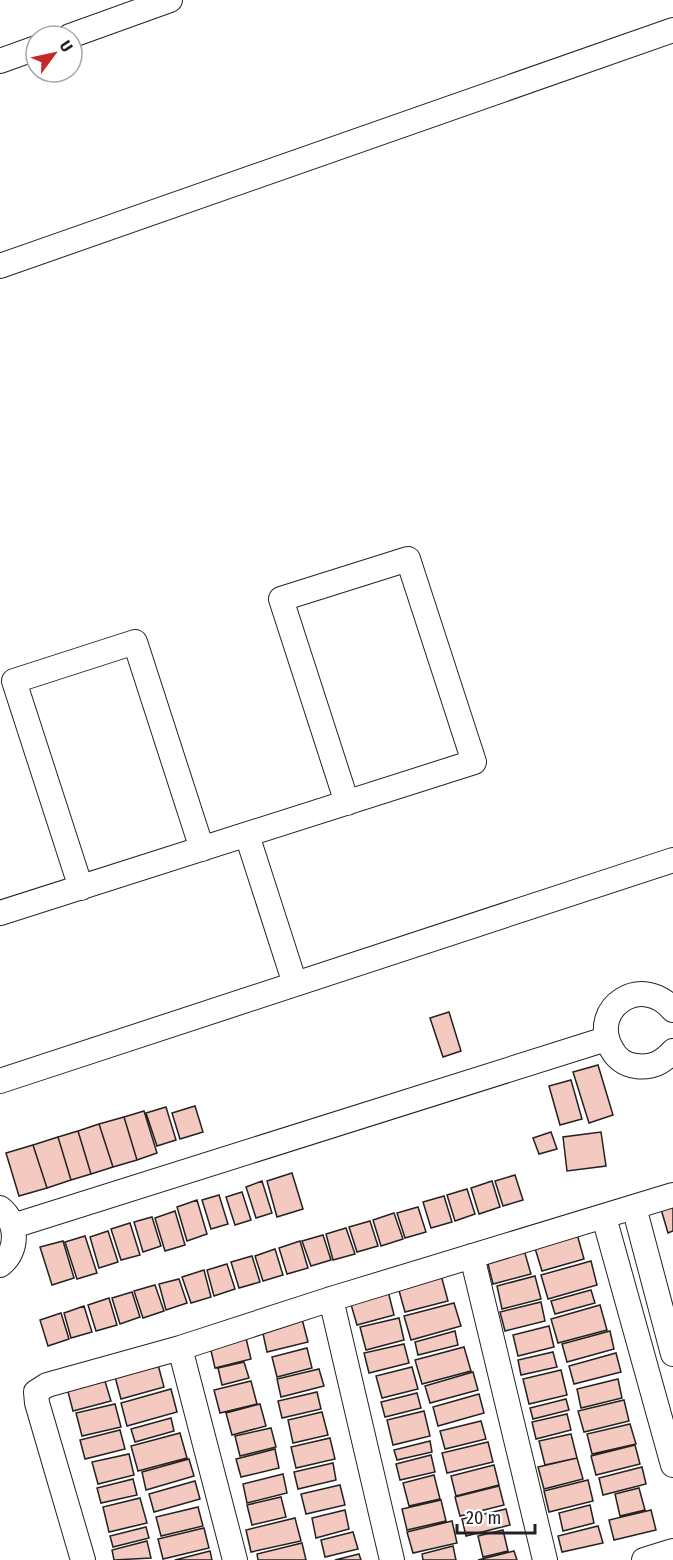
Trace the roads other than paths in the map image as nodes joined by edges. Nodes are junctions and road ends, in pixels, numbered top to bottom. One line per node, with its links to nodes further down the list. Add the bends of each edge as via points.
1 (170, 0): 3 (street)
2 (673, 30): 6 (street)
3 (84, 31)
4 (24, 52): 5 (street)
5 (0, 61)
6 (0, 266)
7 (347, 803): 7 (street, via 474,762 408,559 281,599); 8 (street)
8 (247, 835): 9 (street); 13 (street)
9 (202, 849): 11 (street); 11 (street, via 135,642 91,656 14,681)
10 (673, 860): 13 (street)
11 (81, 888): 12 (street)
12 (0, 913)
13 (295, 984): 17 (street)
14 (673, 1010): 15 (street, via 652,994 637,993 622,999 606,1024)
15 (606, 1039): 16 (street, via 615,1055 630,1065 647,1068 664,1062); 20 (street)
16 (673, 1052)
17 (0, 1081)
18 (673, 1195): 19 (street)
19 (634, 1207): 21 (street); 26 (street)
20 (7, 1217): 23 (street, via 14,1244)
21 (604, 1217): 22 (street); 27 (street)
22 (472, 1256): 24 (street); 33 (street)
23 (0, 1265)
24 (331, 1299): 25 (street); 32 (street)
25 (180, 1348): 30 (street, via 47,1385 36,1392); 31 (street)
26 (673, 1354)
27 (667, 1415): 28 (street)
28 (673, 1465)
29 (673, 1551): 34 (street)
30 (83, 1560)
31 (235, 1560)
32 (392, 1560)
33 (544, 1560)
34 (644, 1560)

